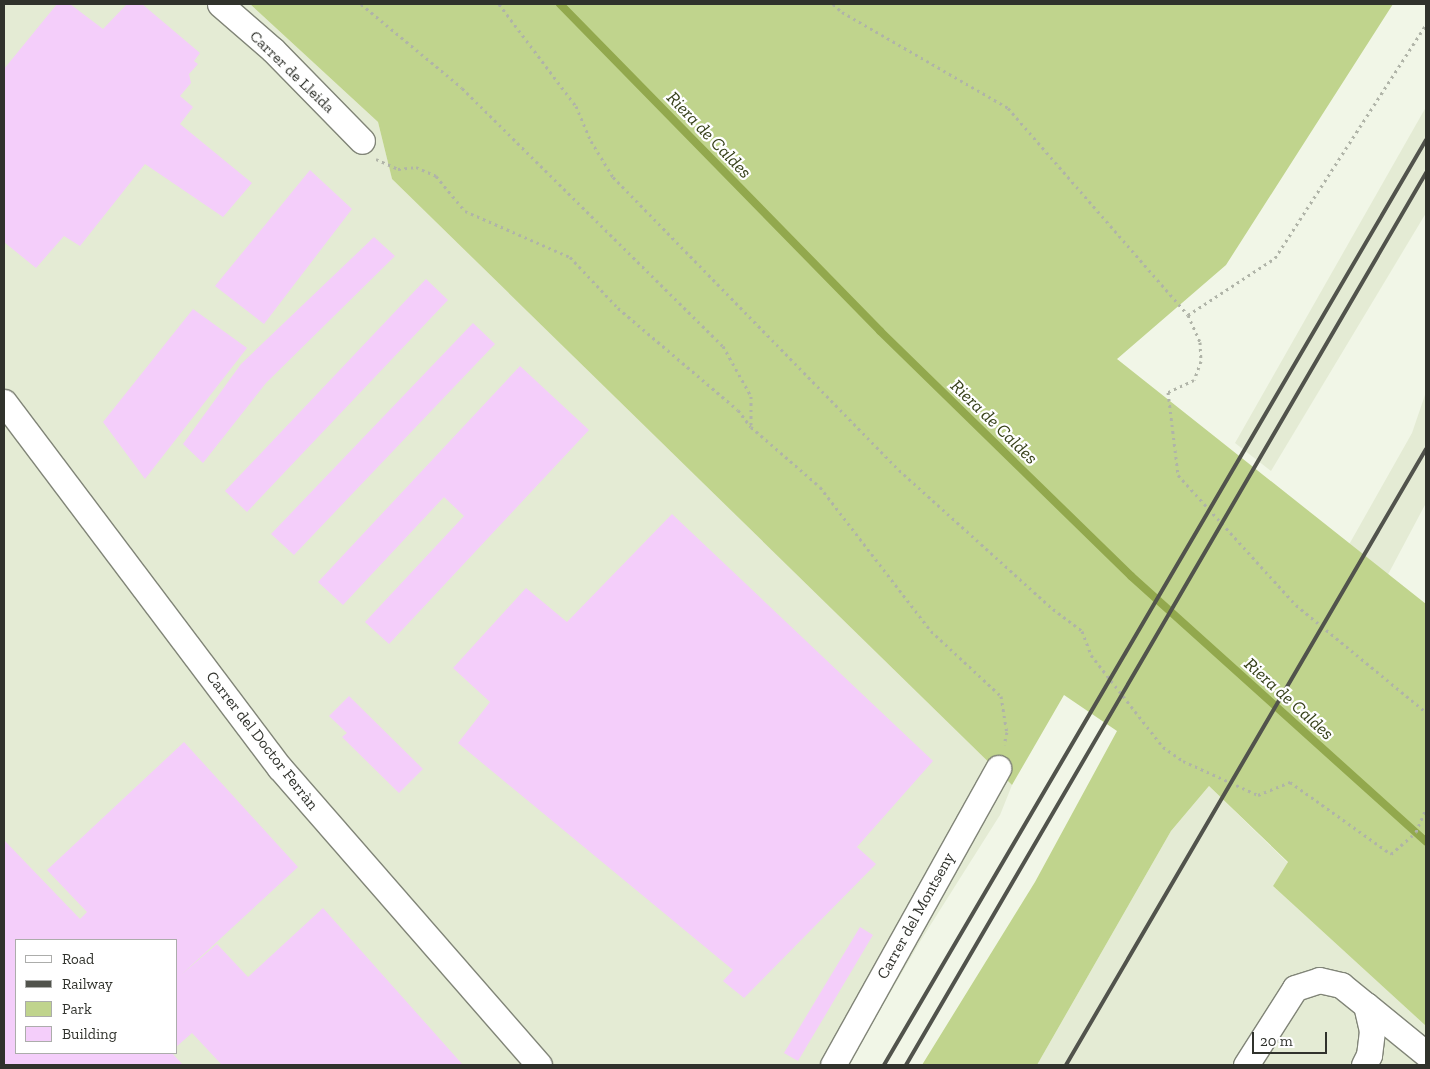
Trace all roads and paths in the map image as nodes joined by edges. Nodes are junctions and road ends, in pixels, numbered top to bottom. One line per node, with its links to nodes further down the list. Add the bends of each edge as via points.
1 (220, 4): 6 (street, Carrer de Lleida, via 273,50)
2 (361, 4): 9 (path, via 462,88 723,346 750,396)
3 (499, 4): 12 (path, via 576,106 590,141 613,177 899,470 1082,632 1091,655 1139,721 1163,747 1183,762 1258,795 1290,782 1391,854 1416,832)
4 (833, 4): 7 (path, via 1008,108)
5 (1426, 25): 7 (path, via 1275,258)
6 (362, 141): 9 (path, via 373,157 398,169 416,167 436,176 465,211 570,257 618,308 738,410)
7 (1188, 315): 10 (path, via 1200,342 1201,362 1194,380 1168,392 1178,475 1296,604)
8 (4, 402): 15 (street, Carrer del Doctor Ferràn, via 280,768)
9 (751, 427): 11 (path, via 820,487 931,631 1001,696 1007,732)
10 (1426, 712)
11 (998, 768): 16 (street, Carrer del Montseny)
12 (1426, 808)
13 (1366, 1005): 14 (street); 17 (street, via 1341,985 1333,983 1318,980 1294,988); 18 (street, via 1372,1031 1369,1055)
14 (1426, 1054)
15 (539, 1065)
16 (833, 1065)
17 (1246, 1065)
18 (1364, 1065)

